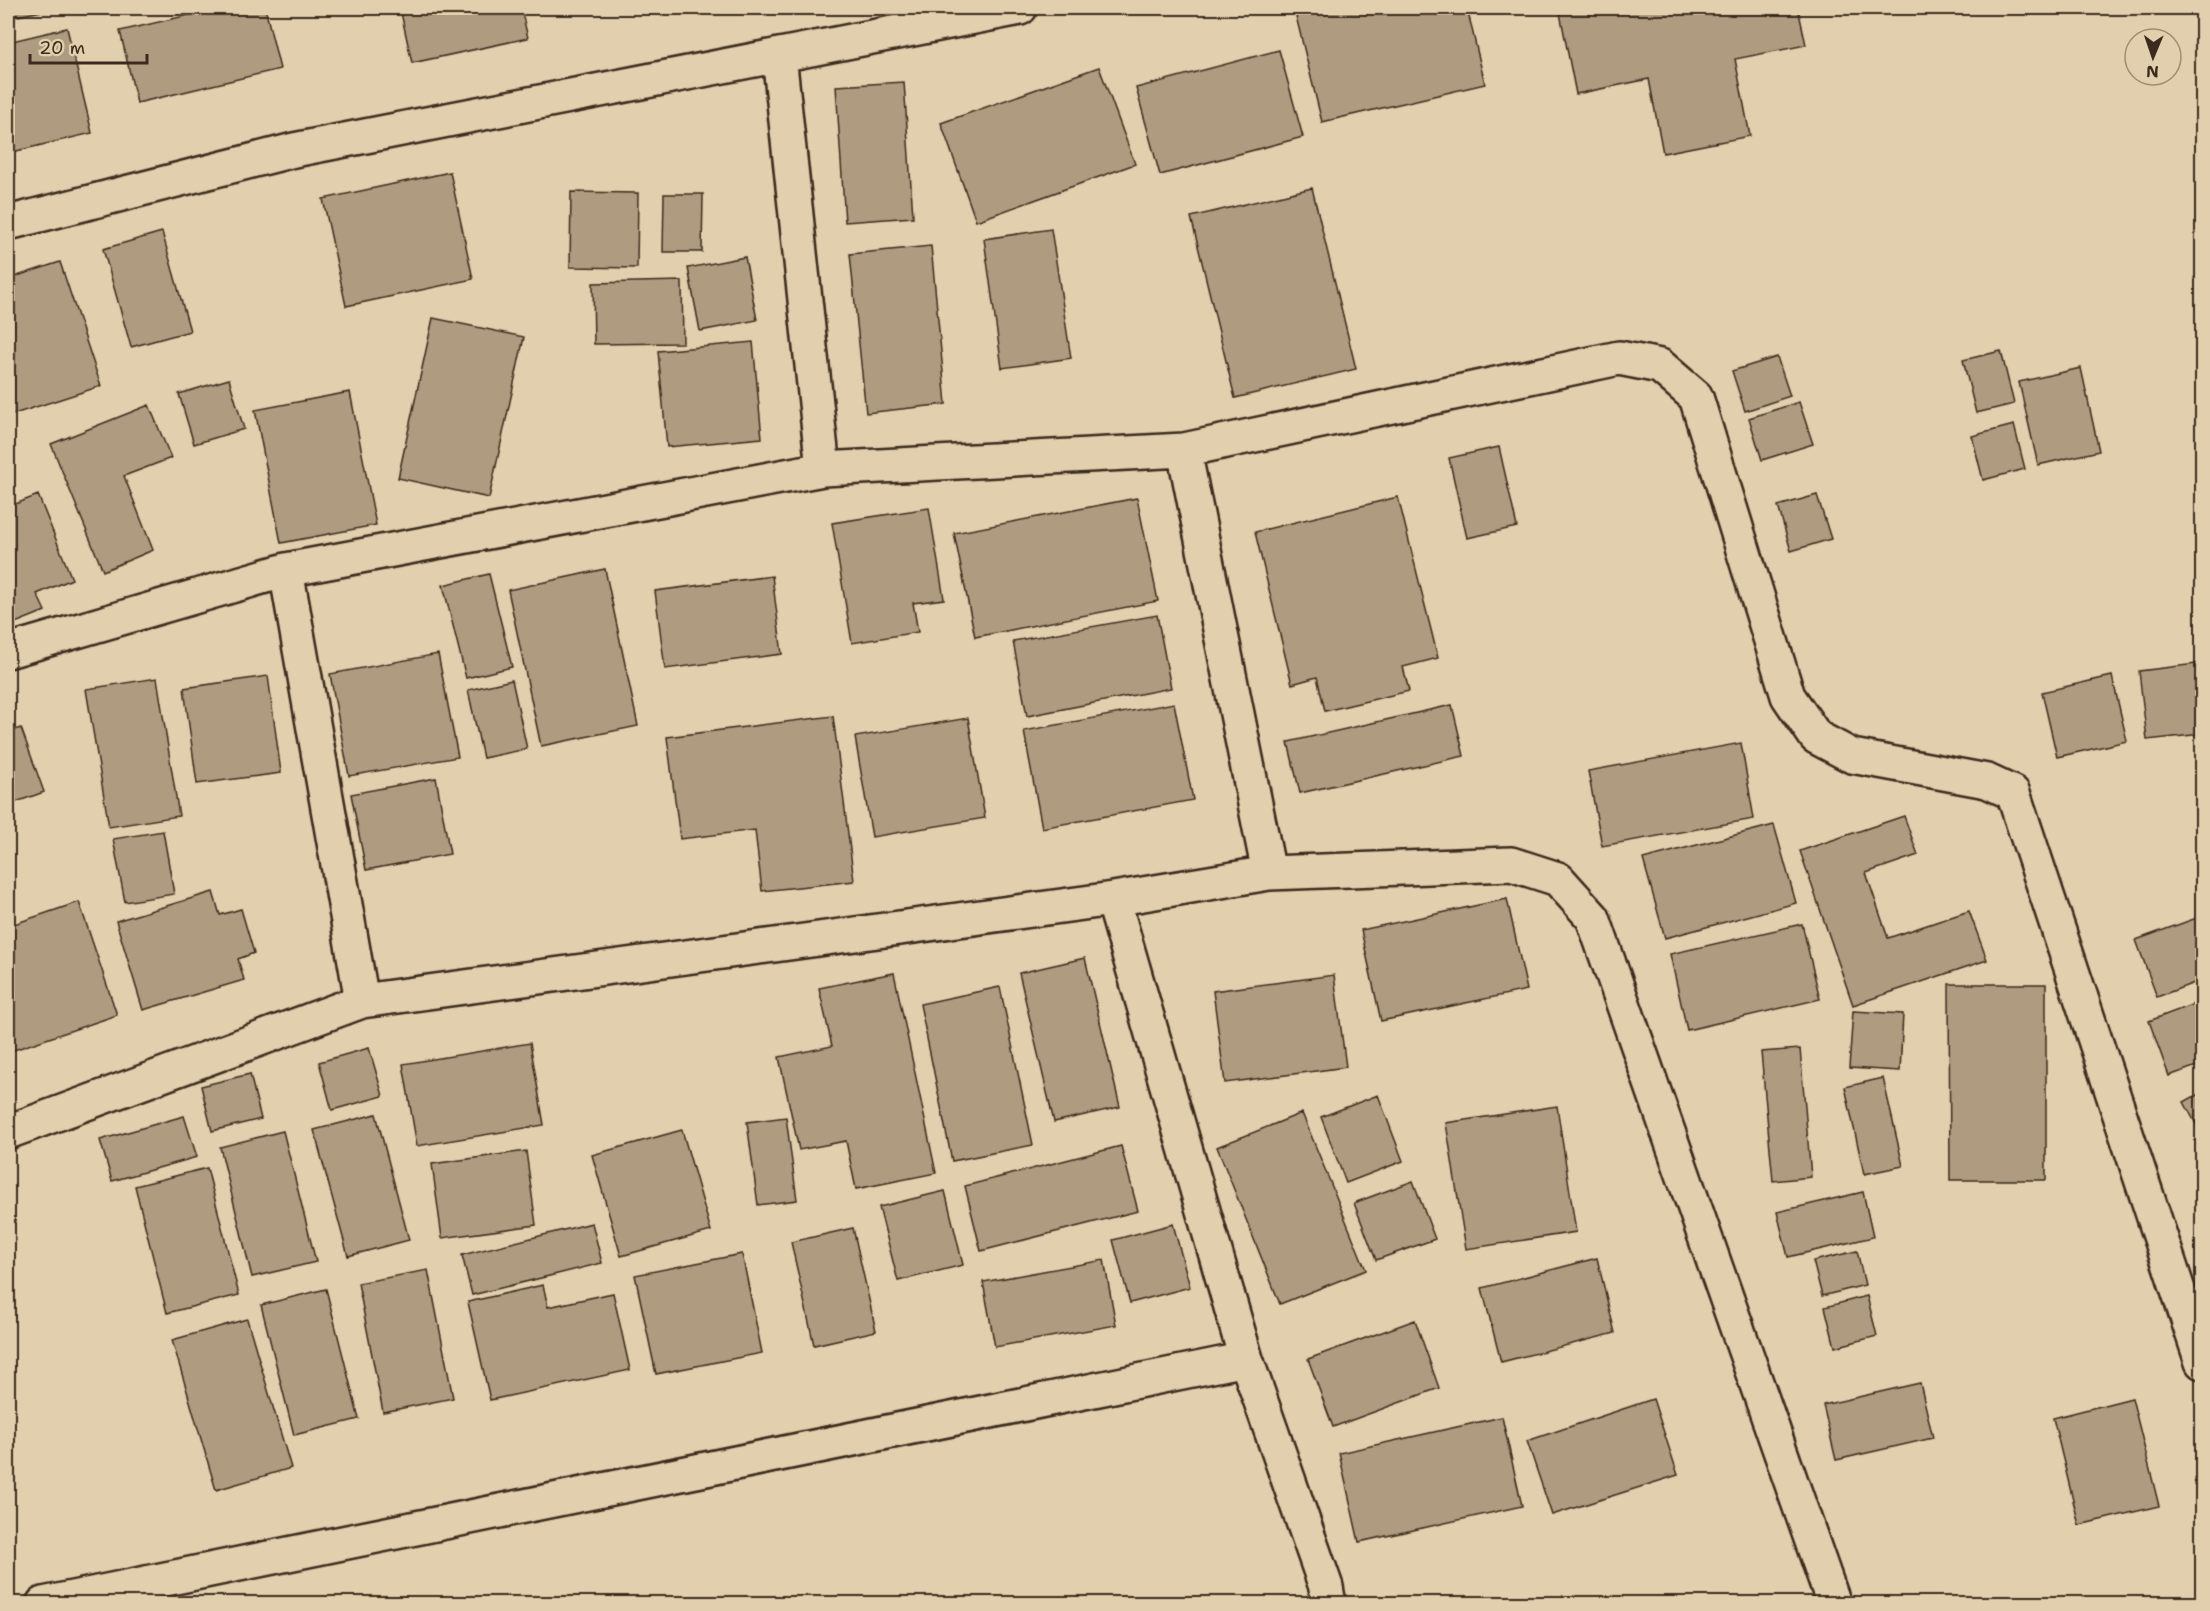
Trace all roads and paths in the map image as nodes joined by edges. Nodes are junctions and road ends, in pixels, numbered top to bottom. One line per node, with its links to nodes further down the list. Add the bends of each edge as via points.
1 (1020, 8): 2 (street)
2 (779, 55): 3 (street, via 294,150); 5 (street)
3 (8, 223)
4 (1184, 450): 5 (street); 8 (street); 13 (street, via 1619,358 1660,366 1696,398 1788,696 1816,737 1852,756 1987,781 2013,793)
5 (823, 469): 6 (street)
6 (286, 570): 7 (street); 10 (street)
7 (8, 651)
8 (1269, 873): 9 (street); 16 (street, via 1511,864 1558,879 1593,918)
9 (1113, 899): 10 (street); 12 (street)
10 (362, 1001): 11 (street)
11 (8, 1132)
12 (1246, 1359): 14 (street); 15 (street)
13 (2202, 1362)
14 (43, 1604)
15 (1329, 1604)
16 (1834, 1604)

